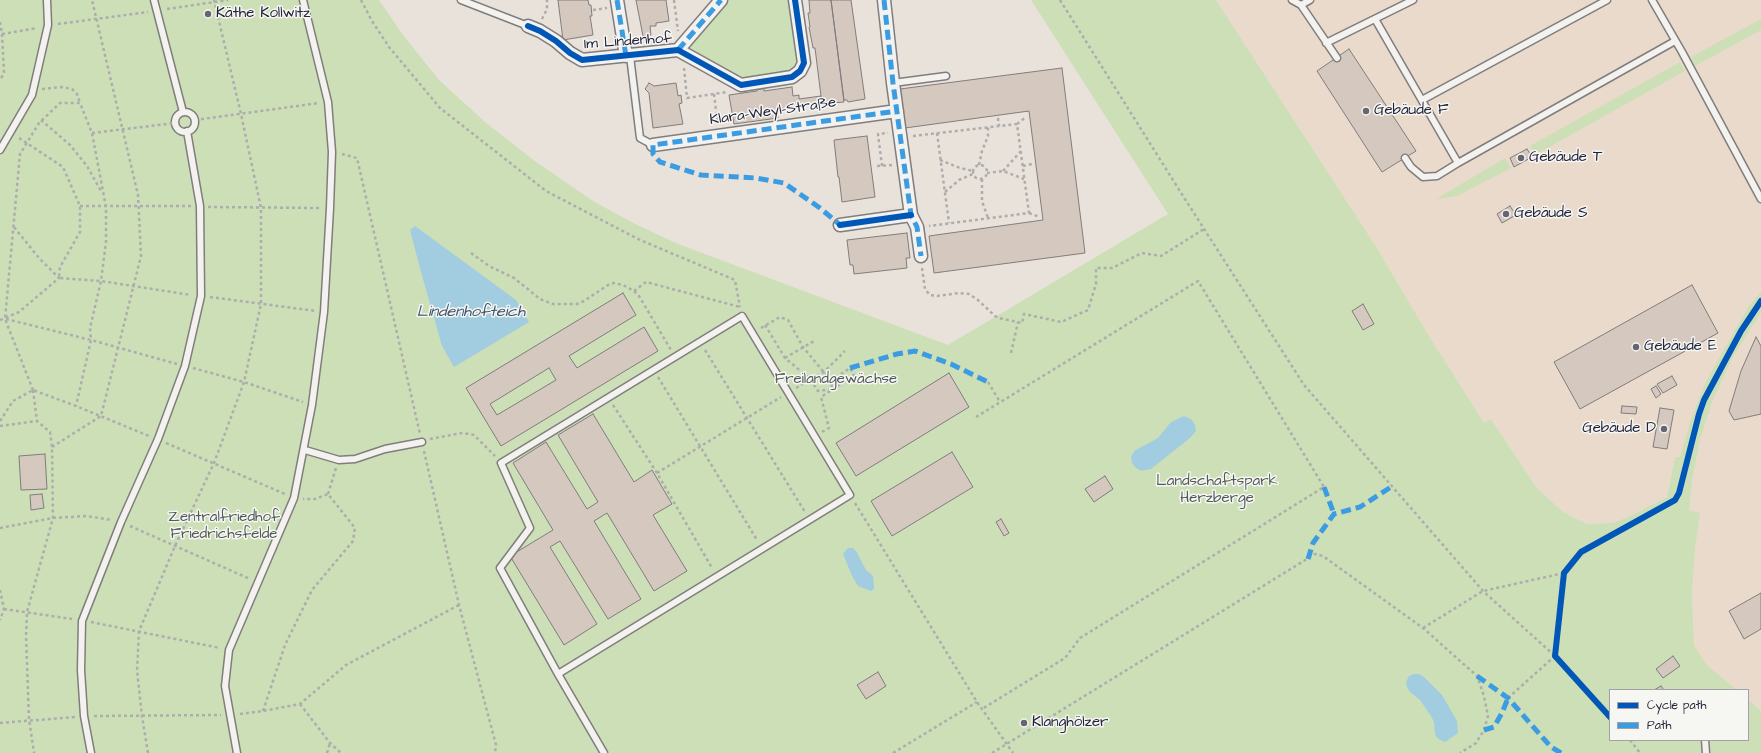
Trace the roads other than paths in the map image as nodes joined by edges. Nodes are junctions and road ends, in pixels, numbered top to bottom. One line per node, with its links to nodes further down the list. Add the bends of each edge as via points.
1 (47, 0): 29 (lane, via 48,26 32,95)
2 (154, 0): 26 (lane)
3 (303, 0): 37 (lane, via 328,102 332,152 324,312)
4 (461, 0): 16 (lane, Im Lindenhof)
5 (618, 0): 20 (street, Im Lindenhof)
6 (721, 0): 19 (street, Im Lindenhof)
7 (795, 0): 19 (street, Im Lindenhof, via 804,63 792,78 741,85)
8 (884, 0): 23 (street)
9 (1292, 0): 14 (lane)
10 (1310, 0): 14 (lane)
11 (1413, 0): 15 (lane)
12 (1607, 0): 24 (lane)
13 (1652, 0): 17 (lane)
14 (1301, 5): 18 (lane)
15 (1375, 20): 18 (lane); 24 (lane)
16 (531, 27): 20 (street, Im Lindenhof, via 582,60)
17 (1675, 41): 31 (lane); 32 (lane)
18 (1326, 43): 21 (lane)
19 (679, 49): 20 (street, Im Lindenhof)
20 (628, 56): 28 (lane, via 640,138)
21 (1337, 58)
22 (946, 76): 23 (lane)
23 (893, 83): 25 (street)
24 (1422, 100): 31 (lane)
25 (897, 111): 28 (street, Klara-Weyl-Straße); 33 (street)
26 (183, 112): 27 (lane, via 192,114 195,120 193,128); 27 (lane, via 177,116 175,123 181,131)
27 (188, 131): 40 (lane, via 200,206 201,296 185,366 158,439 121,522 82,621 81,670 84,716)
28 (653, 145)
29 (0, 150)
30 (1405, 158): 31 (lane, via 1423,177 1437,176)
31 (1458, 163)
32 (1761, 199)
33 (911, 215): 34 (street); 35 (street, via 917,227)
34 (840, 225)
35 (920, 256)
36 (422, 442): 37 (lane, via 384,449 354,459 339,460)
37 (305, 450): 41 (lane, via 294,498 228,650 225,686)
38 (558, 674): 38 (lane, via 500,568 530,528 501,463 742,316 850,495); 42 (lane)
39 (1705, 741): 43 (lane)
40 (91, 753)
41 (237, 753)
42 (604, 753)
43 (1706, 753)

